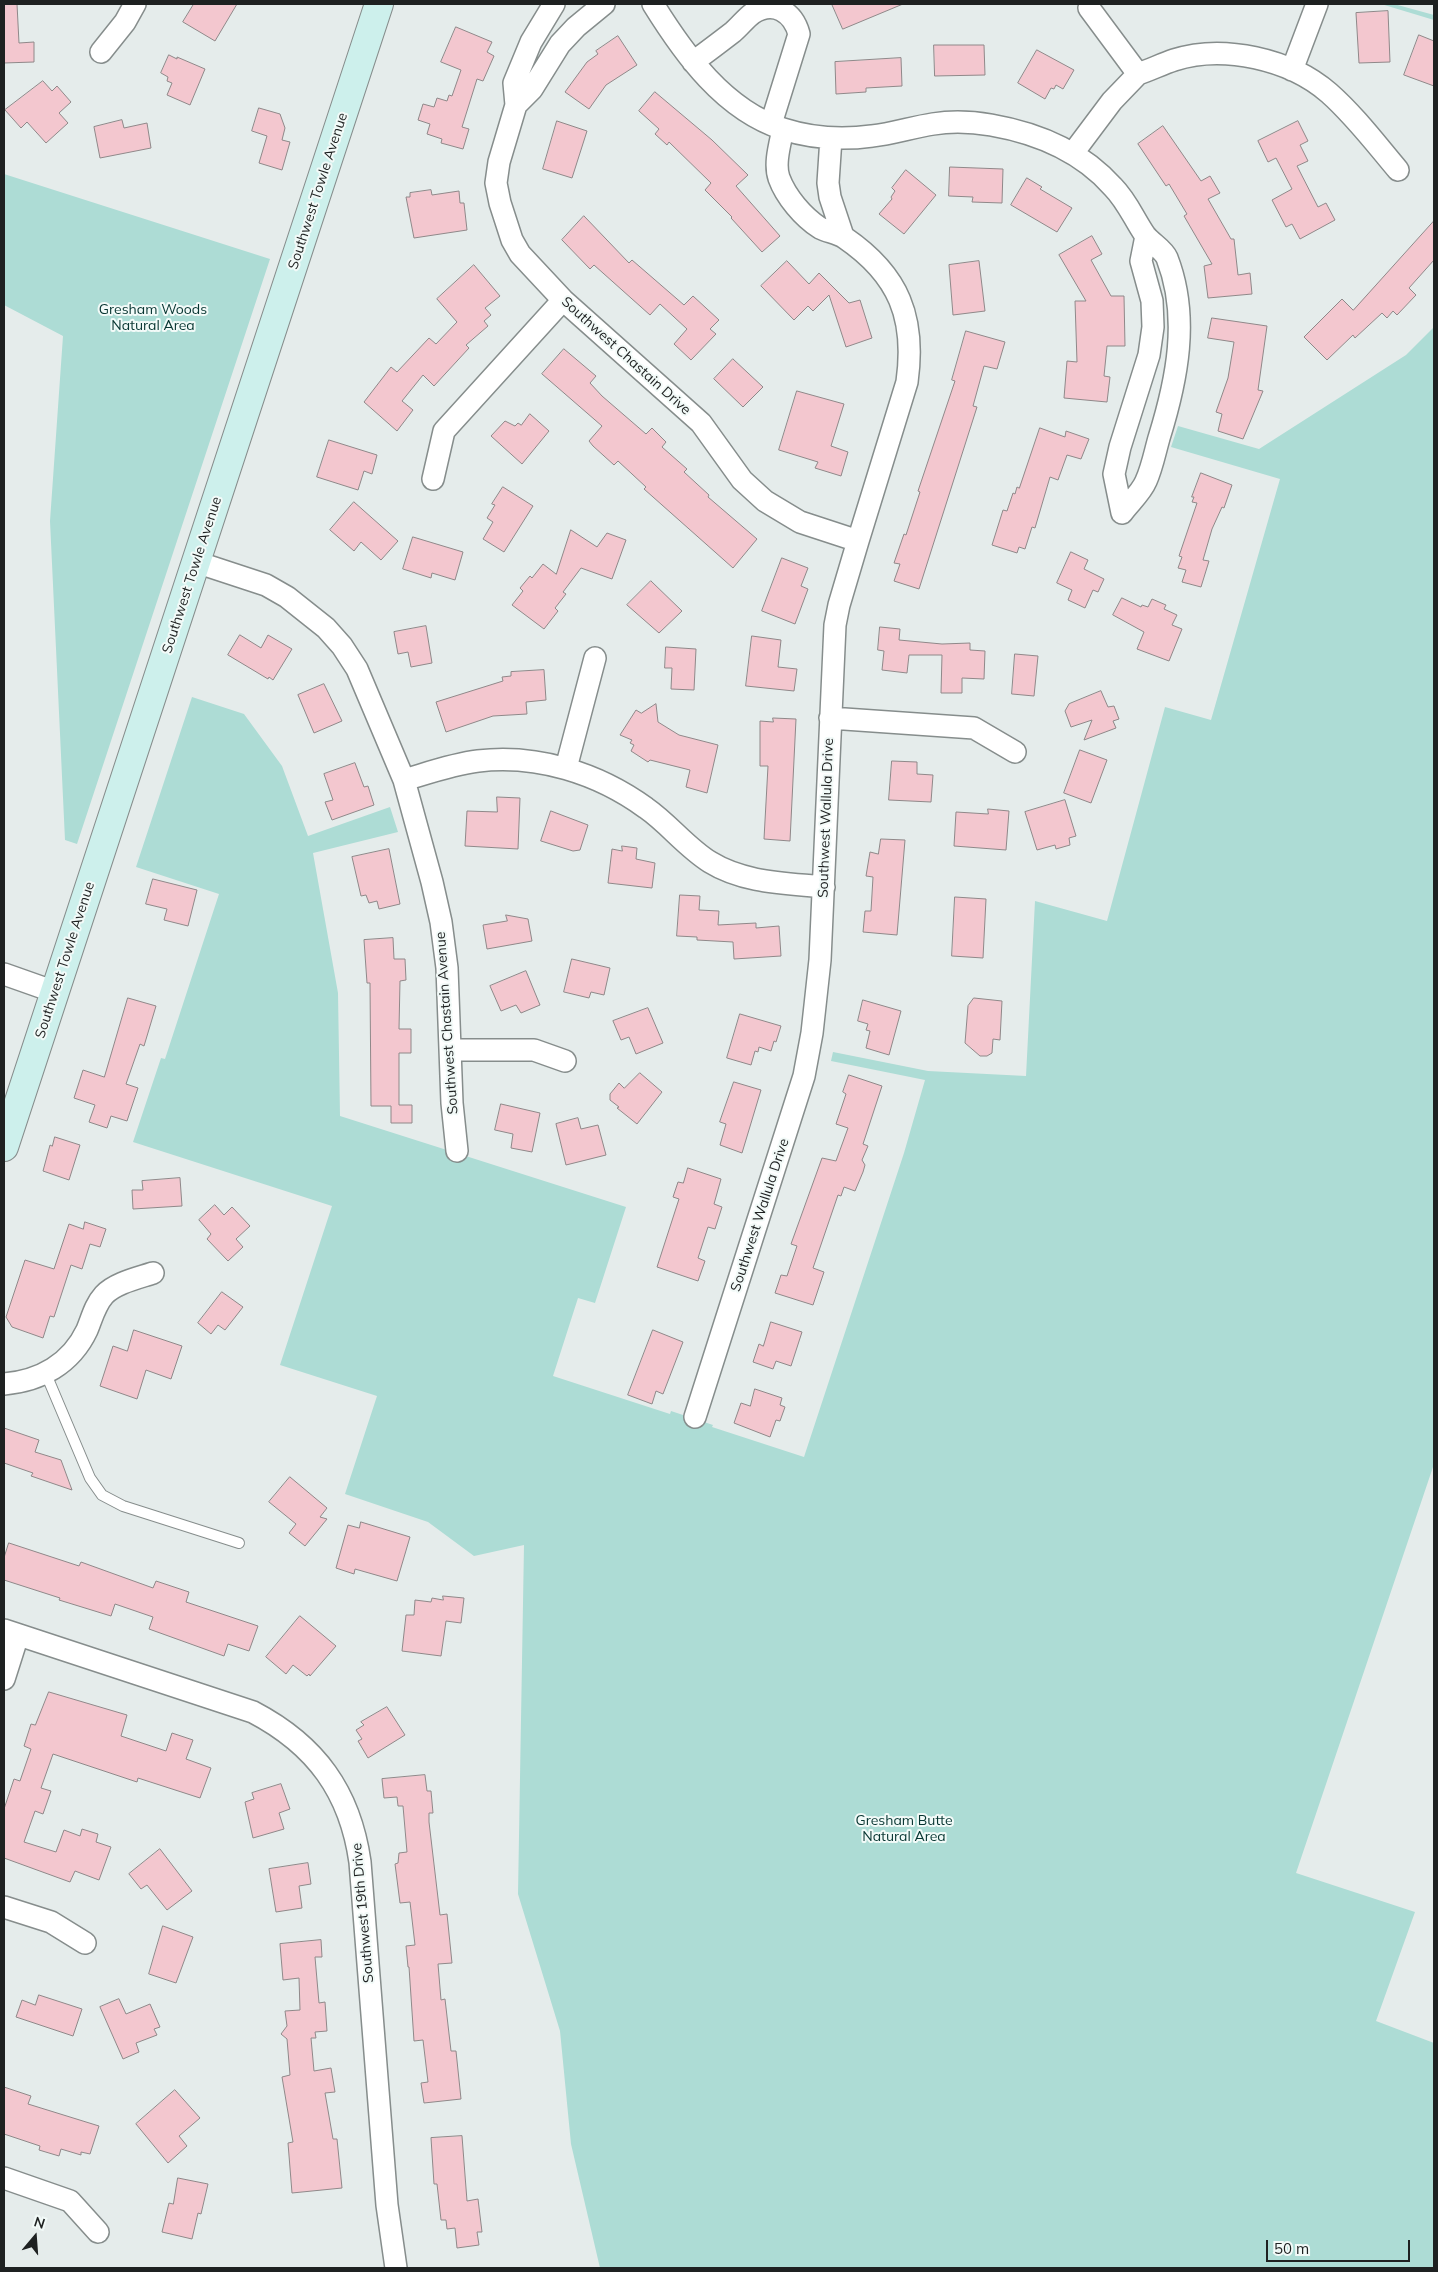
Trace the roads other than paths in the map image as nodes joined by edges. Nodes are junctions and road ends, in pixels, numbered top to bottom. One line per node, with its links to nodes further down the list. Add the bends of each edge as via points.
1 (135, 4): 8 (street, via 126,22)
2 (379, 4): 22 (main road, Southwest Towle Avenue)
3 (554, 4): 12 (street, Southwest Chastain Drive, via 521,64 514,83)
4 (604, 4): 12 (street, Southwest Chastain Drive, via 560,44 532,89)
5 (653, 4): 9 (street)
6 (1317, 4): 10 (street)
7 (1089, 8): 11 (street)
8 (102, 52)
9 (693, 62): 13 (street, via 738,104); 13 (street, Southwest Wallula Drive, via 752,13 765,7 777,7 788,12 799,34)
10 (1292, 70): 11 (street, via 1247,56 1222,54 1174,60); 16 (street, via 1327,92)
11 (1138, 74): 15 (street, via 1112,101)
12 (516, 105): 19 (street, Southwest Chastain Drive, via 499,162 496,183 500,203 507,228 520,254)
13 (777, 127): 14 (street, via 808,136); 17 (street, Southwest Wallula Drive, via 779,177 789,197 805,216 821,228)
14 (831, 138): 15 (street, via 872,136 935,123 961,122 1045,139); 17 (street, via 828,183)
15 (1073, 153): 18 (street, via 1113,186)
16 (1398, 170)
17 (843, 236): 21 (street, Southwest Wallula Drive, via 876,263 899,294 905,310 910,351 907,382)
18 (1146, 236): 18 (street, via 1141,261 1152,301 1153,327 1149,355 1114,474 1122,513 1145,483 1171,400 1178,356 1178,307 1172,276 1166,255)
19 (563, 300): 20 (street, via 444,431); 21 (street, Southwest Chastain Drive, via 700,423 742,480 766,501 800,522)
20 (433, 478)
21 (858, 541): 24 (street, Southwest Wallula Drive, via 838,605)
22 (196, 562): 27 (street, Southwest Chastain Avenue, via 266,585 326,628 356,669); 30 (main road, Southwest Towle Avenue)
23 (595, 658): 26 (street)
24 (830, 718): 25 (street, via 974,728); 28 (street, Southwest Wallula Drive)
25 (1015, 752)
26 (566, 768): 27 (street, via 534,762 478,761); 28 (street, via 626,794 710,862 762,881)
27 (404, 780): 31 (street, Southwest Chastain Avenue, via 441,922)
28 (824, 887): 38 (street, Southwest Wallula Drive, via 815,1010 804,1076)
29 (4, 974): 30 (street)
30 (55, 992): 33 (main road, Southwest Towle Avenue)
31 (450, 1050): 32 (street, via 534,1050); 34 (street, Southwest Chastain Avenue)
32 (565, 1061)
33 (4, 1147)
34 (457, 1151)
35 (153, 1273): 36 (street, via 105,1294 76,1347 63,1363)
36 (46, 1374): 37 (street, via 20,1383); 39 (lane, via 90,1478 102,1495 123,1506)
37 (4, 1384)
38 (695, 1417)
39 (239, 1543)
40 (11, 1633): 41 (street); 46 (street, Southwest 19th Drive, via 254,1712 298,1741 336,1786 351,1818 360,1862)
41 (4, 1679)
42 (4, 1907): 43 (street, via 51,1922)
43 (85, 1943)
44 (4, 2178): 45 (street, via 70,2201)
45 (98, 2232)
46 (396, 2268)

